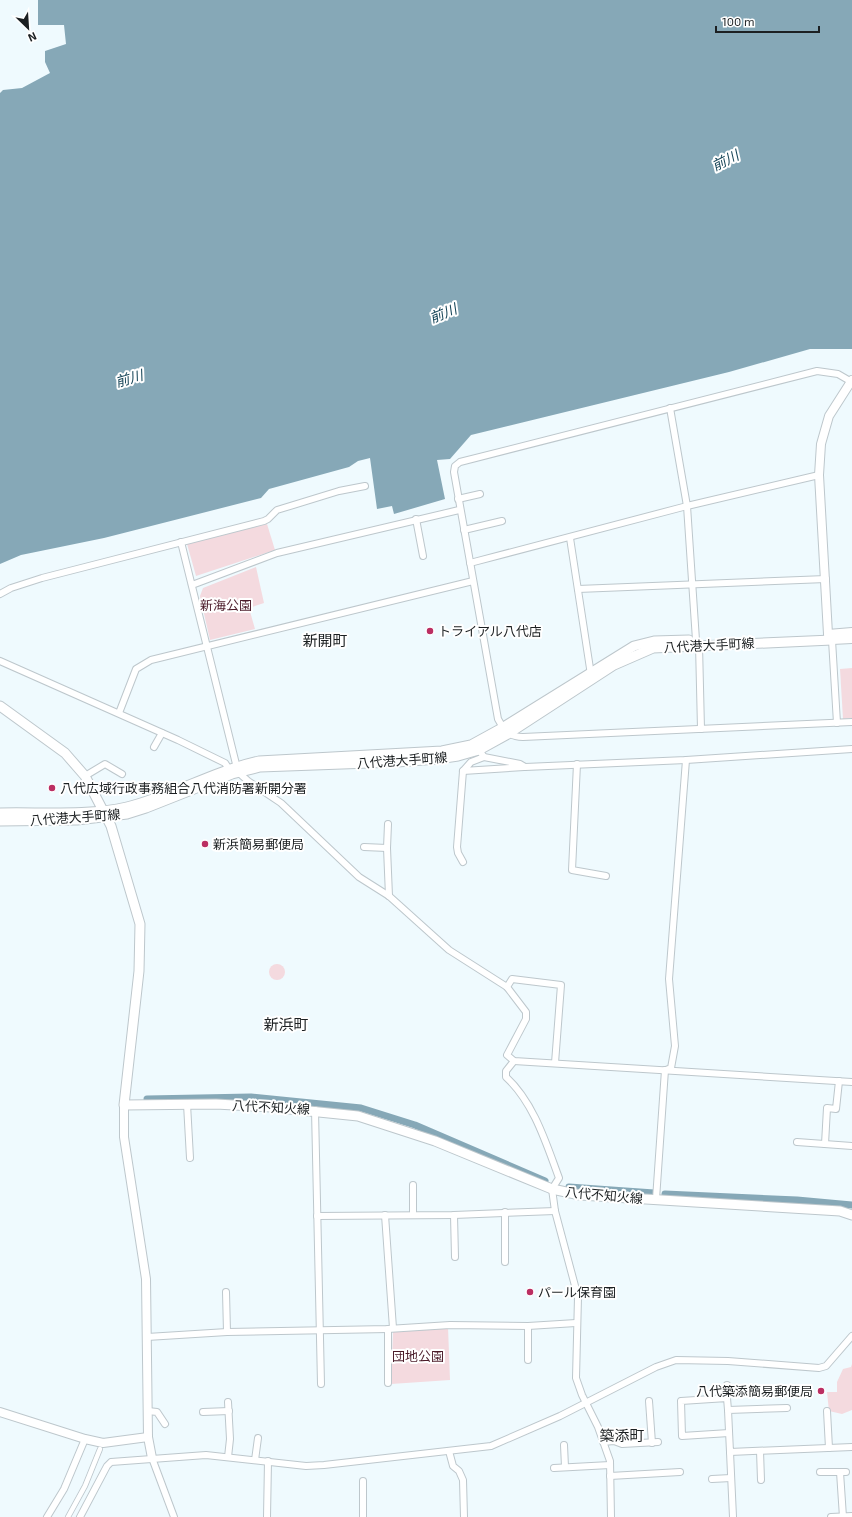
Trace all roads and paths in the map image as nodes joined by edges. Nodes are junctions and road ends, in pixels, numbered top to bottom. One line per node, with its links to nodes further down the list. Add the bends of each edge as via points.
1 (851, 381): 2 (street, via 838,374 817,371); 3 (street, via 829,416 821,444)
2 (670, 408): 6 (street, via 460,462 455,466 454,472); 7 (street)
3 (819, 475): 7 (street); 16 (street)
4 (365, 486): 13 (street, via 339,491 277,510 268,520)
5 (480, 494): 6 (street)
6 (458, 500): 8 (street)
7 (687, 506): 12 (street); 19 (street)
8 (459, 510): 9 (street); 11 (street)
9 (416, 519): 14 (street); 18 (street, via 278,553)
10 (502, 521): 11 (street)
11 (464, 530): 15 (street)
12 (570, 538): 15 (street); 20 (street)
13 (180, 542): 18 (street); 21 (street, via 42,578)
14 (423, 556)
15 (470, 563): 17 (street)
16 (826, 579): 19 (street); 23 (street)
17 (472, 581): 26 (street); 34 (street, via 498,719)
18 (192, 585): 26 (street)
19 (692, 586): 20 (street); 25 (street)
20 (578, 589): 28 (street)
21 (0, 594)
22 (852, 632): 23 (street)
23 (830, 637): 24 (street); 25 (main road, 八代港大手町線); 32 (street)
24 (852, 639)
25 (697, 643): 28 (main road, 八代港大手町線, via 654,641 634,646); 33 (street)
26 (206, 646): 30 (street, via 142,664 136,669); 42 (street)
27 (0, 661): 30 (street)
28 (591, 676): 34 (main road, 八代港大手町線)
29 (0, 706): 45 (main road, via 65,753)
30 (119, 713): 35 (street)
31 (852, 722): 32 (street)
32 (837, 723): 33 (street)
33 (701, 729): 34 (street, via 523,737 515,737)
34 (505, 731): 38 (main road, 八代港大手町線); 42 (main road, 八代港大手町線, via 455,750 259,761)
35 (162, 733): 36 (street); 42 (street, via 226,763)
36 (154, 748)
37 (852, 749): 39 (street)
38 (482, 753): 41 (street); 42 (main road, 八代港大手町線, via 438,759); 43 (street)
39 (686, 760): 40 (street); 58 (street, via 669,979 675,1046 671,1068)
40 (578, 764): 41 (street); 53 (street, via 572,870)
41 (525, 767): 43 (street)
42 (234, 770): 47 (main road, 八代港大手町線, via 146,808); 54 (street, via 281,803 359,877)
43 (463, 771): 52 (street, via 457,847)
44 (122, 774): 45 (street, via 105,764)
45 (85, 776): 47 (main road)
46 (0, 813): 47 (main road, 八代港大手町線)
47 (105, 813): 48 (main road, 八代港大手町線, via 77,820); 62 (main road, via 140,924 139,971)
48 (0, 821)
49 (388, 824): 51 (street)
50 (364, 847): 51 (street)
51 (387, 848): 54 (street)
52 (464, 862)
53 (606, 876)
54 (389, 896): 55 (street, via 449,950)
55 (507, 987): 56 (street, via 526,1012 526,1019 508,1055); 57 (street, via 512,979 561,985)
56 (514, 1061): 57 (street); 69 (street, via 506,1071 506,1076 519,1091 543,1136 559,1178)
57 (555, 1063): 58 (street)
58 (665, 1070): 59 (street); 70 (street)
59 (839, 1082): 60 (street); 65 (street, via 836,1109 827,1108)
60 (852, 1082)
61 (187, 1104): 62 (main road, 八代不知火線); 63 (main road, 八代不知火線); 67 (street)
62 (124, 1105): 87 (street, via 124,1137 146,1279)
63 (315, 1110): 69 (main road, 八代不知火線, via 358,1116 435,1141); 76 (street)
64 (797, 1142): 65 (street)
65 (825, 1144): 66 (street)
66 (852, 1146)
67 (190, 1158)
68 (412, 1185): 74 (street)
69 (552, 1190): 70 (main road, 八代不知火線, via 580,1195); 71 (street)
70 (656, 1199): 75 (main road, 八代不知火線, via 840,1211)
71 (556, 1211): 72 (street); 81 (street, via 578,1297)
72 (505, 1212): 77 (street); 79 (street)
73 (385, 1215): 74 (street); 76 (street); 83 (street)
74 (413, 1215): 77 (street)
75 (852, 1215)
76 (317, 1216): 84 (street)
77 (454, 1216): 78 (street)
78 (455, 1257)
79 (505, 1262)
80 (226, 1292): 85 (street)
81 (576, 1323): 82 (street); 95 (street, via 576,1378)
82 (528, 1326): 83 (street, via 450,1325); 88 (street)
83 (390, 1328): 84 (street); 89 (street)
84 (320, 1330): 85 (street); 90 (street)
85 (227, 1332): 87 (street)
86 (852, 1336): 95 (street, via 826,1366 819,1368 676,1360 656,1367)
87 (146, 1337): 98 (street)
88 (528, 1360)
89 (388, 1383)
90 (321, 1384)
91 (727, 1385): 92 (street)
92 (727, 1398): 97 (street); 104 (street, via 681,1401 682,1436)
93 (650, 1401): 108 (street, via 655,1442)
94 (228, 1402): 99 (street)
95 (586, 1402): 108 (street); 113 (street, via 491,1446)
96 (787, 1408): 97 (street)
97 (728, 1410): 104 (street)
98 (148, 1411): 103 (street, via 157,1412); 105 (street)
99 (229, 1411): 102 (street); 116 (street)
100 (827, 1411): 111 (street)
101 (0, 1412): 107 (street)
102 (203, 1412)
103 (165, 1424)
104 (729, 1433): 115 (street)
105 (148, 1437): 107 (street, via 103,1443); 117 (street)
106 (258, 1438): 118 (street)
107 (85, 1439): 132 (street, via 64,1489)
108 (603, 1442): 120 (street)
109 (564, 1445): 121 (street)
110 (852, 1447): 111 (street)
111 (829, 1448): 114 (street)
112 (100, 1449): 133 (street, via 85,1486)
113 (449, 1451): 119 (street, via 306,1466); 138 (street, via 453,1466 463,1480)
114 (760, 1451): 115 (street); 128 (street)
115 (730, 1452): 126 (street)
116 (228, 1457): 117 (street, via 206,1455); 118 (street)
117 (152, 1458): 134 (street, via 108,1464); 135 (street)
118 (255, 1460): 119 (street)
119 (268, 1461): 136 (street)
120 (610, 1465): 121 (street); 125 (street)
121 (565, 1467): 122 (street)
122 (554, 1468)
123 (680, 1472): 125 (street)
124 (820, 1472): 130 (street, via 843,1472)
125 (610, 1476): 139 (street)
126 (731, 1478): 127 (street); 140 (street)
127 (712, 1479)
128 (761, 1480)
129 (363, 1481): 137 (street)
130 (843, 1516): 131 (street); 141 (street)
131 (852, 1516)
132 (46, 1517)
133 (68, 1517)
134 (80, 1517)
135 (174, 1517)
136 (267, 1517)
137 (363, 1517)
138 (464, 1517)
139 (610, 1517)
140 (733, 1517)
141 (831, 1517)

